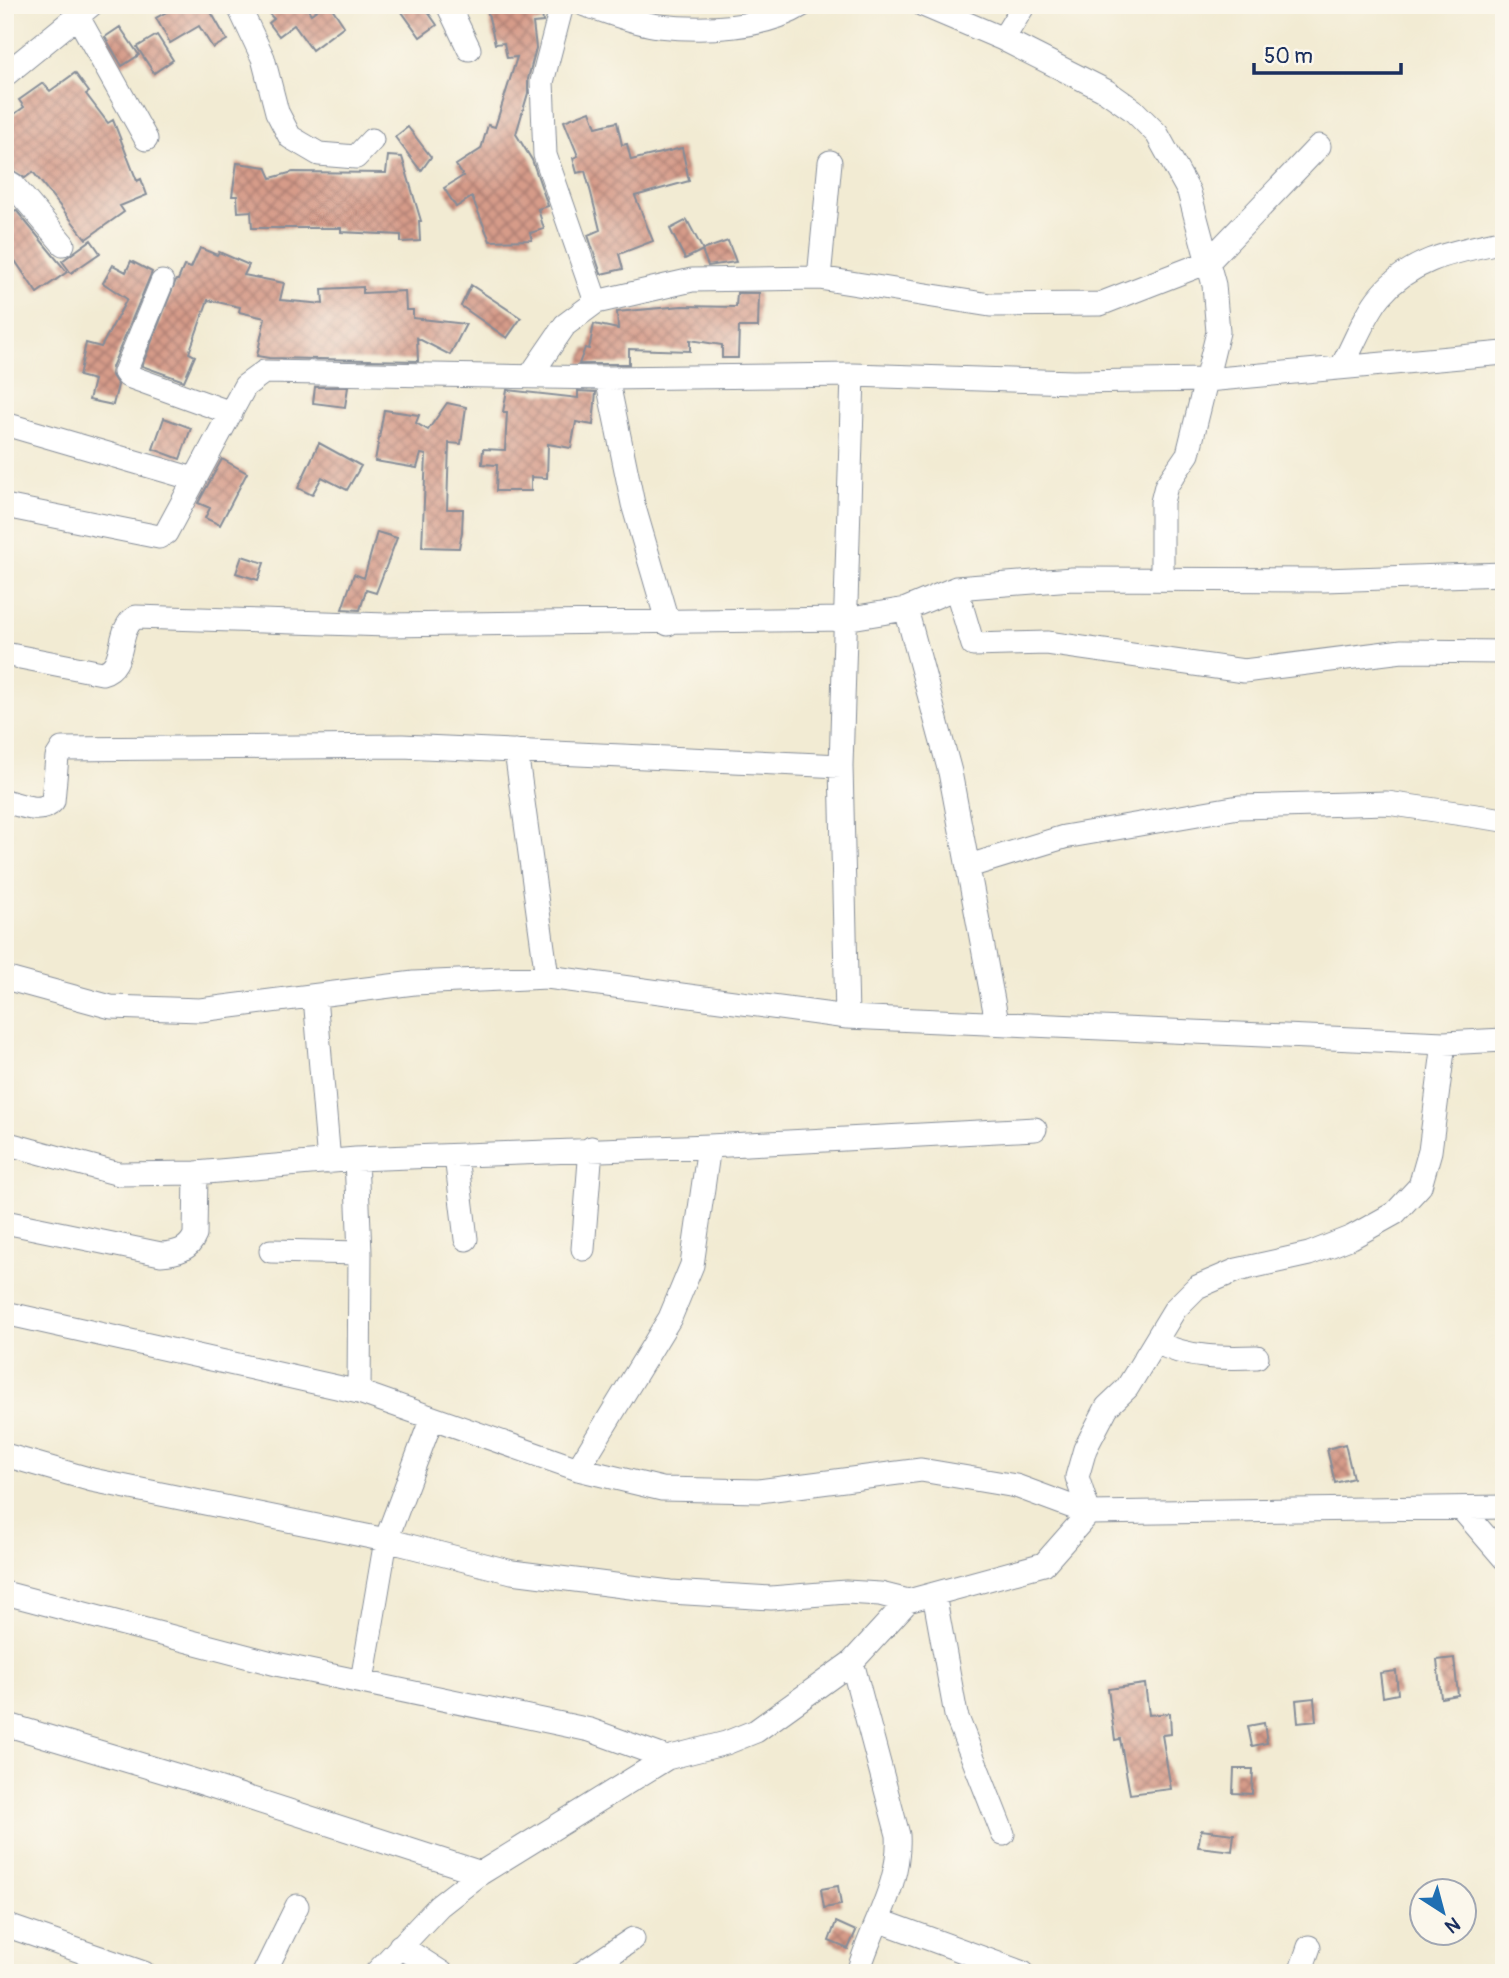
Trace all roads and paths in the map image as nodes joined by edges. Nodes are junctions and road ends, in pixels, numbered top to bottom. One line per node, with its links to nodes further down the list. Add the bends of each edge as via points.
1 (238, 5): 13 (street, via 263,58 277,112 290,137 319,154 356,157)
2 (448, 5): 10 (street)
3 (562, 5): 22 (street, via 542,82 545,155)
4 (585, 5): 5 (street, via 658,26 741,26 770,21)
5 (802, 5)
6 (923, 5): 9 (street)
7 (1024, 5): 9 (street)
8 (85, 11): 11 (street); 12 (street)
9 (1003, 39): 19 (street, via 1106,91 1157,134 1189,192)
10 (469, 49)
11 (5, 75)
12 (146, 139)
13 (372, 140)
14 (1319, 146): 19 (street)
15 (830, 162): 20 (street)
16 (5, 180): 18 (street)
17 (1504, 241): 24 (street, via 1445,254 1406,272 1380,295)
18 (62, 244)
19 (1208, 262): 20 (street, via 1100,304 990,305); 28 (street, via 1218,332)
20 (819, 278): 22 (street, via 692,280)
21 (162, 282): 29 (street, via 125,372)
22 (596, 302): 26 (street, via 565,325)
23 (1504, 353): 24 (street)
24 (1342, 366): 28 (street)
25 (853, 375): 27 (street); 28 (street, via 1073,382); 37 (street)
26 (530, 376): 27 (street); 29 (street, via 264,372 245,386)
27 (607, 378): 38 (street, via 633,504)
28 (1207, 380): 34 (street, via 1188,454 1166,486 1162,502)
29 (231, 413): 31 (street)
30 (5, 424): 31 (street)
31 (194, 479): 32 (street, via 166,533 159,537)
32 (5, 506)
33 (1504, 574): 34 (street, via 1324,580)
34 (1162, 578): 35 (street)
35 (956, 588): 36 (street); 39 (street, via 973,645 1047,643 1244,671 1402,651)
36 (906, 609): 37 (street); 45 (street, via 950,772)
37 (845, 619): 38 (street); 42 (street)
38 (668, 624): 40 (street, via 387,625 135,617 127,625 116,665 110,671)
39 (1504, 652)
40 (5, 654)
41 (516, 751): 42 (street); 43 (street, via 402,746 62,749 48,807); 46 (street)
42 (841, 766): 49 (street)
43 (5, 802)
44 (1504, 820): 45 (street, via 1387,803 1239,807 1063,837)
45 (969, 866): 50 (street)
46 (547, 977): 48 (street, via 414,984); 49 (street)
47 (5, 978): 48 (street, via 111,1007 200,1010)
48 (316, 997): 59 (street)
49 (847, 1017): 50 (street)
50 (997, 1022): 52 (street)
51 (1504, 1040): 52 (street)
52 (1444, 1043): 67 (street, via 1427,1163 1420,1186 1395,1213 1309,1254 1237,1270 1197,1287 1175,1309)
53 (1035, 1129): 55 (street)
54 (5, 1143): 60 (street, via 119,1174)
55 (709, 1146): 56 (street); 72 (street, via 692,1265 670,1318)
56 (591, 1148): 57 (street); 63 (street)
57 (456, 1156): 58 (street); 62 (street)
58 (356, 1159): 59 (street); 65 (street)
59 (329, 1162): 60 (street)
60 (196, 1173): 61 (street, via 195,1235 177,1253 162,1254)
61 (5, 1222)
62 (466, 1239)
63 (583, 1249)
64 (271, 1251): 65 (street)
65 (360, 1253): 69 (street)
66 (5, 1313): 69 (street)
67 (1157, 1342): 68 (street, via 1170,1350 1199,1355); 75 (street, via 1127,1388 1107,1407 1085,1449 1077,1477)
68 (1257, 1357)
69 (359, 1392): 70 (street)
70 (432, 1418): 72 (street); 76 (street)
71 (5, 1455): 76 (street, via 92,1480)
72 (578, 1469): 75 (street, via 662,1489 759,1491 921,1470 1016,1486)
73 (1504, 1507): 74 (street)
74 (1461, 1508): 75 (street); 77 (street)
75 (1089, 1513): 79 (street, via 1044,1564)
76 (386, 1540): 80 (street, via 512,1572 670,1592 771,1598 846,1592); 82 (street)
77 (1504, 1558)
78 (5, 1593): 82 (street, via 276,1664)
79 (934, 1594): 80 (street); 85 (street, via 956,1715)
80 (908, 1601): 81 (street)
81 (852, 1662): 84 (street, via 756,1731); 88 (street, via 898,1835 900,1855)
82 (362, 1681): 84 (street, via 590,1730)
83 (5, 1724): 86 (street)
84 (667, 1758): 86 (street)
85 (1003, 1834)
86 (481, 1873): 91 (street, via 439,1906)
87 (297, 1906): 95 (street)
88 (878, 1920): 93 (street); 99 (street)
89 (5, 1925): 94 (street)
90 (633, 1939): 98 (street)
91 (400, 1946): 96 (street); 97 (street)
92 (1309, 1947): 100 (street)
93 (1021, 1972)
94 (144, 1973)
95 (264, 1973)
96 (376, 1973)
97 (442, 1973)
98 (582, 1973)
99 (858, 1973)
100 (1300, 1973)

